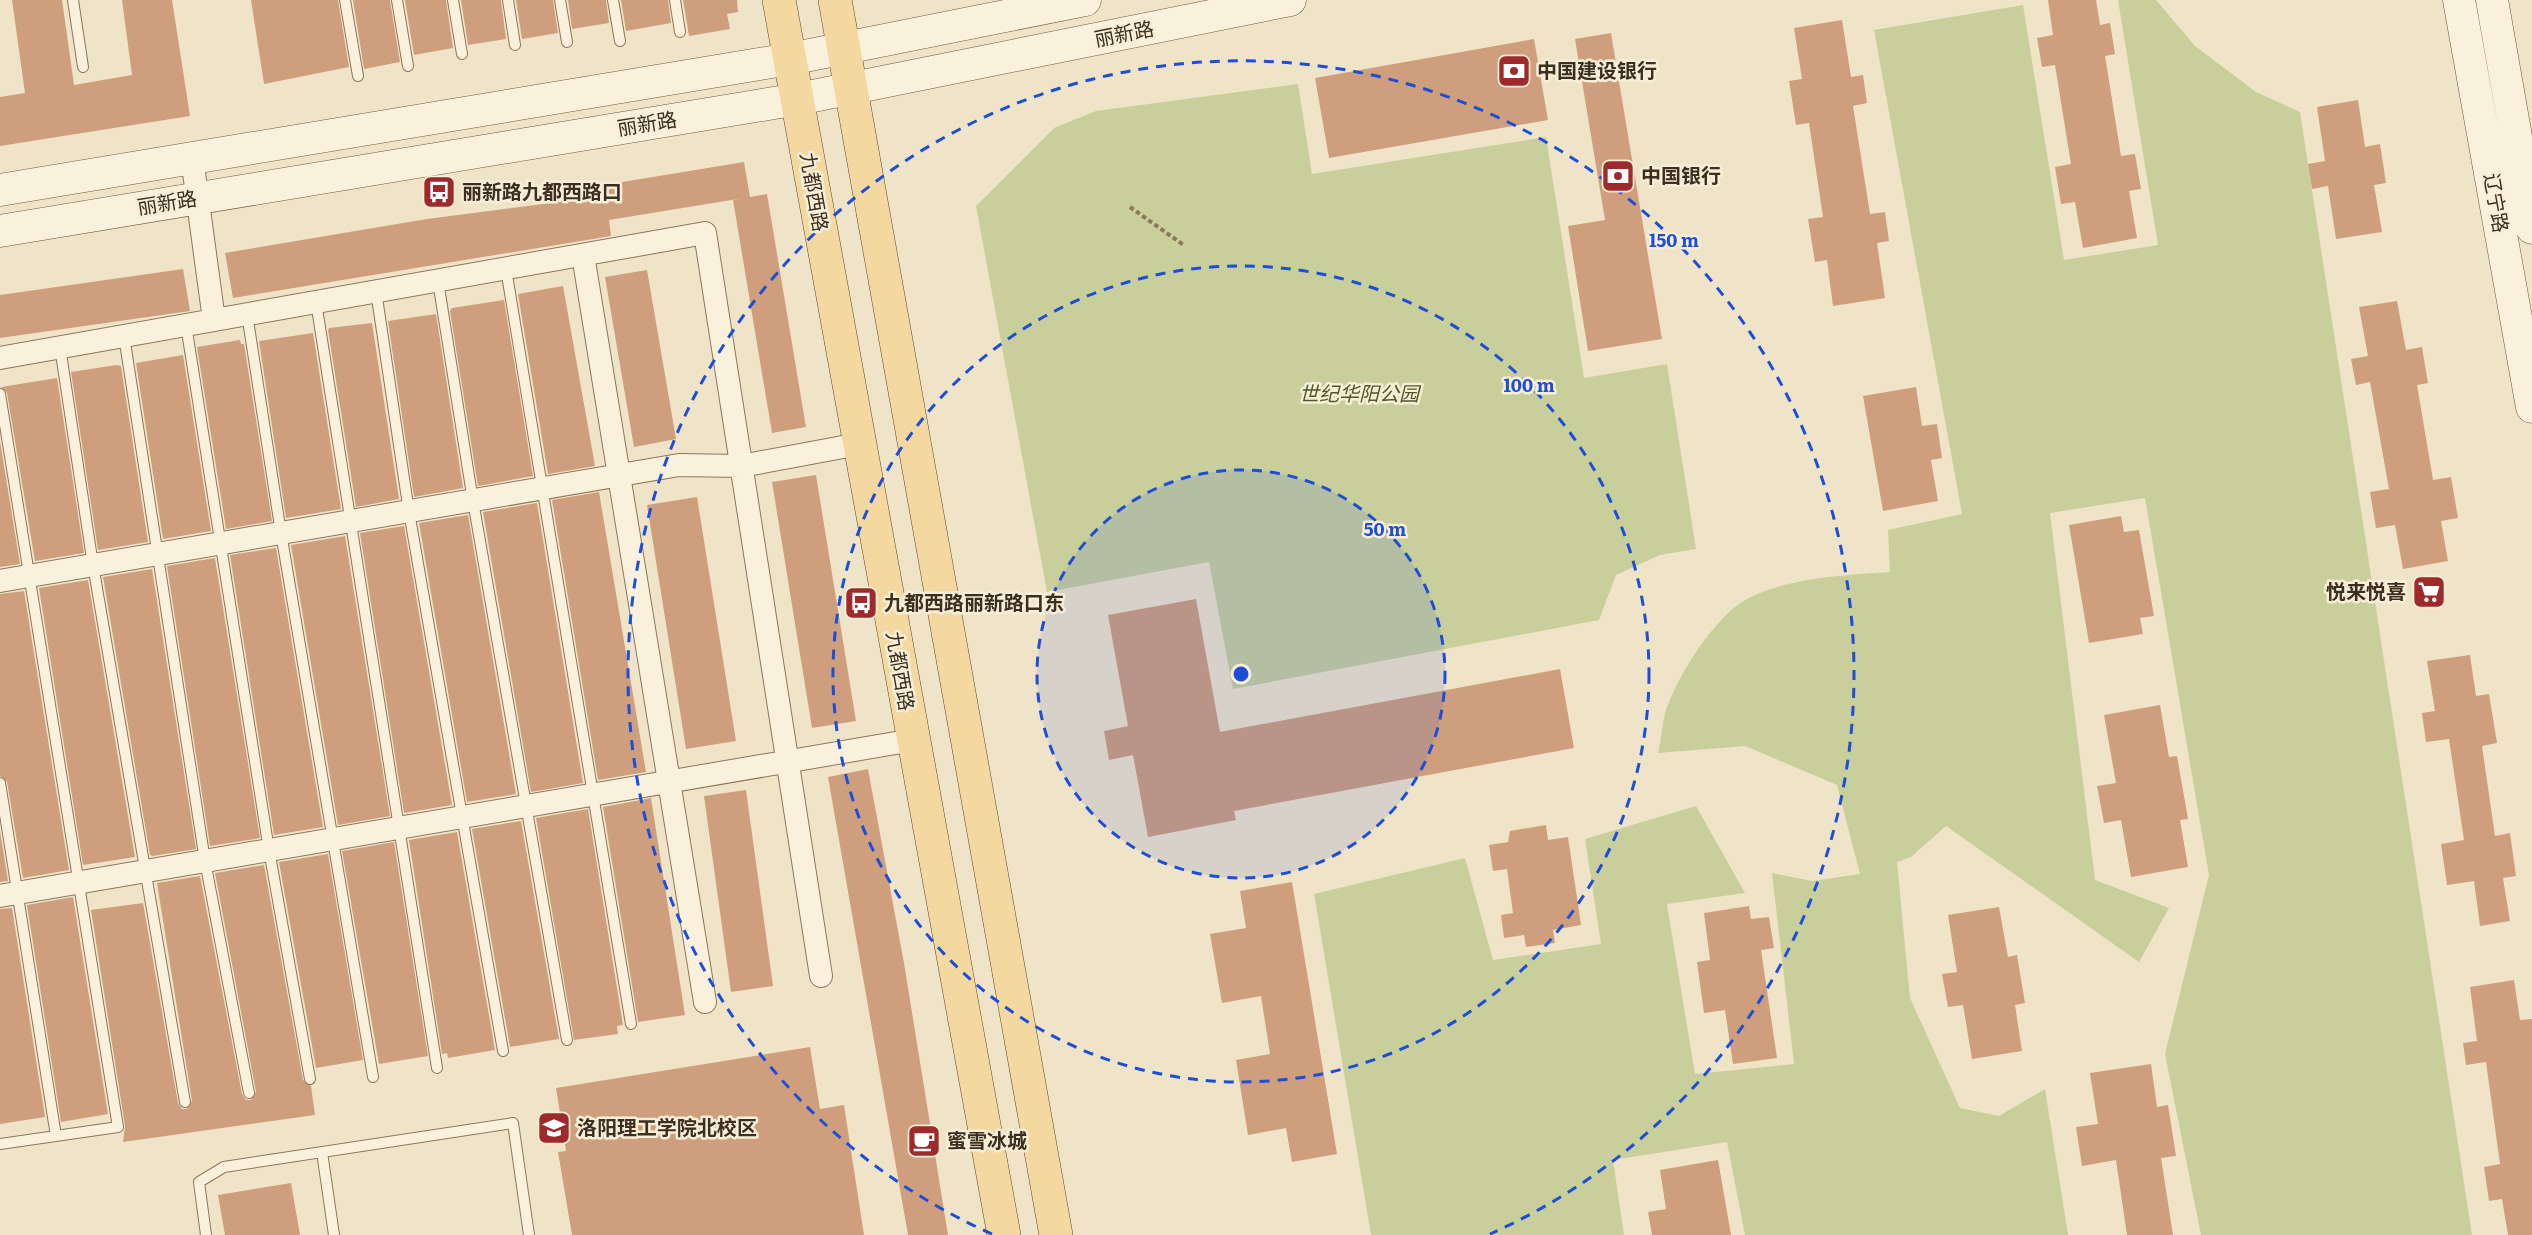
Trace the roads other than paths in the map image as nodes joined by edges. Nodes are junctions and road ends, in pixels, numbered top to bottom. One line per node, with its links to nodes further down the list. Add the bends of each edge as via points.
1 (73, 0): 23 (lane)
2 (345, 0): 24 (lane)
3 (396, 0): 22 (lane)
4 (453, 0): 20 (lane)
5 (508, 0): 18 (lane)
6 (560, 0): 17 (lane)
7 (613, 0): 16 (lane)
8 (675, 0): 15 (lane)
9 (779, 0): 21 (main road, 九都西路)
10 (835, 0): 19 (main road)
11 (1085, 0): 19 (main road, 丽新路)
12 (1290, 0): 25 (main road, 丽新路)
13 (2459, 0): 44 (main road, 辽宁路)
14 (2492, 0): 30 (main road, 辽宁路)
15 (680, 32)
16 (620, 40)
17 (567, 42)
18 (515, 45)
19 (844, 49): 21 (main road, 丽新路); 25 (main road)
20 (462, 54)
21 (790, 59): 26 (main road, 九都西路); 27 (main road, 丽新路)
22 (408, 66)
23 (83, 67)
24 (358, 76)
25 (853, 89): 26 (main road, 丽新路); 89 (main road)
26 (798, 99): 29 (main road, 丽新路); 45 (main road, 九都西路)
27 (192, 158): 28 (main road, 丽新路); 29 (street)
28 (0, 190)
29 (198, 198): 31 (main road, 丽新路); 38 (street)
30 (2532, 228)
31 (0, 231)
32 (583, 255): 33 (street); 46 (street, via 705,233); 47 (street)
33 (506, 268): 34 (street); 48 (lane)
34 (438, 280): 35 (street); 49 (lane)
35 (376, 291): 36 (street); 50 (lane)
36 (316, 302): 37 (street); 51 (lane)
37 (247, 314): 38 (street); 52 (lane)
38 (214, 320): 39 (street)
39 (186, 325): 40 (street); 53 (lane)
40 (124, 336): 41 (street); 54 (lane)
41 (60, 347): 42 (street); 55 (lane)
42 (0, 358)
43 (0, 394): 56 (lane)
44 (2532, 406)
45 (859, 444): 46 (street); 58 (main road, 九都西路)
46 (741, 466): 47 (street, via 679,465); 59 (street)
47 (618, 477): 48 (street); 60 (street)
48 (542, 489): 49 (street); 62 (lane)
49 (473, 501): 50 (street); 63 (lane)
50 (409, 512): 51 (street); 64 (lane)
51 (352, 521): 52 (street); 65 (lane)
52 (281, 534): 53 (street); 66 (lane)
53 (220, 544): 54 (street); 67 (lane)
54 (157, 554): 55 (street); 68 (lane)
55 (93, 565): 56 (street); 69 (lane)
56 (29, 576): 57 (street); 70 (lane)
57 (0, 581)
58 (913, 740): 59 (street); 88 (main road, 九都西路)
59 (788, 761): 60 (street); 72 (street)
60 (668, 782): 62 (street); 73 (street)
61 (0, 783): 71 (lane)
62 (593, 795): 63 (street); 74 (lane)
63 (526, 806): 64 (street); 75 (lane)
64 (464, 817): 65 (street); 76 (lane)
65 (398, 828): 66 (street); 77 (lane)
66 (333, 840): 67 (street); 78 (lane)
67 (269, 850): 68 (street); 79 (lane)
68 (205, 861): 69 (street); 80 (lane)
69 (146, 871): 70 (street); 81 (lane)
70 (80, 883): 71 (street); 82 (lane, via 118,1127)
71 (10, 895): 82 (lane)
72 (821, 976)
73 (705, 1002)
74 (631, 1023)
75 (567, 1040)
76 (503, 1051)
77 (437, 1068)
78 (373, 1077)
79 (310, 1079)
80 (249, 1093)
81 (184, 1102)
82 (56, 1136): 83 (lane)
83 (0, 1144)
84 (321, 1152): 85 (lane, via 224,1167 199,1182); 86 (lane); 87 (lane, via 513,1123)
85 (206, 1235)
86 (334, 1235)
87 (529, 1235)
88 (1004, 1235)
89 (1056, 1235)

